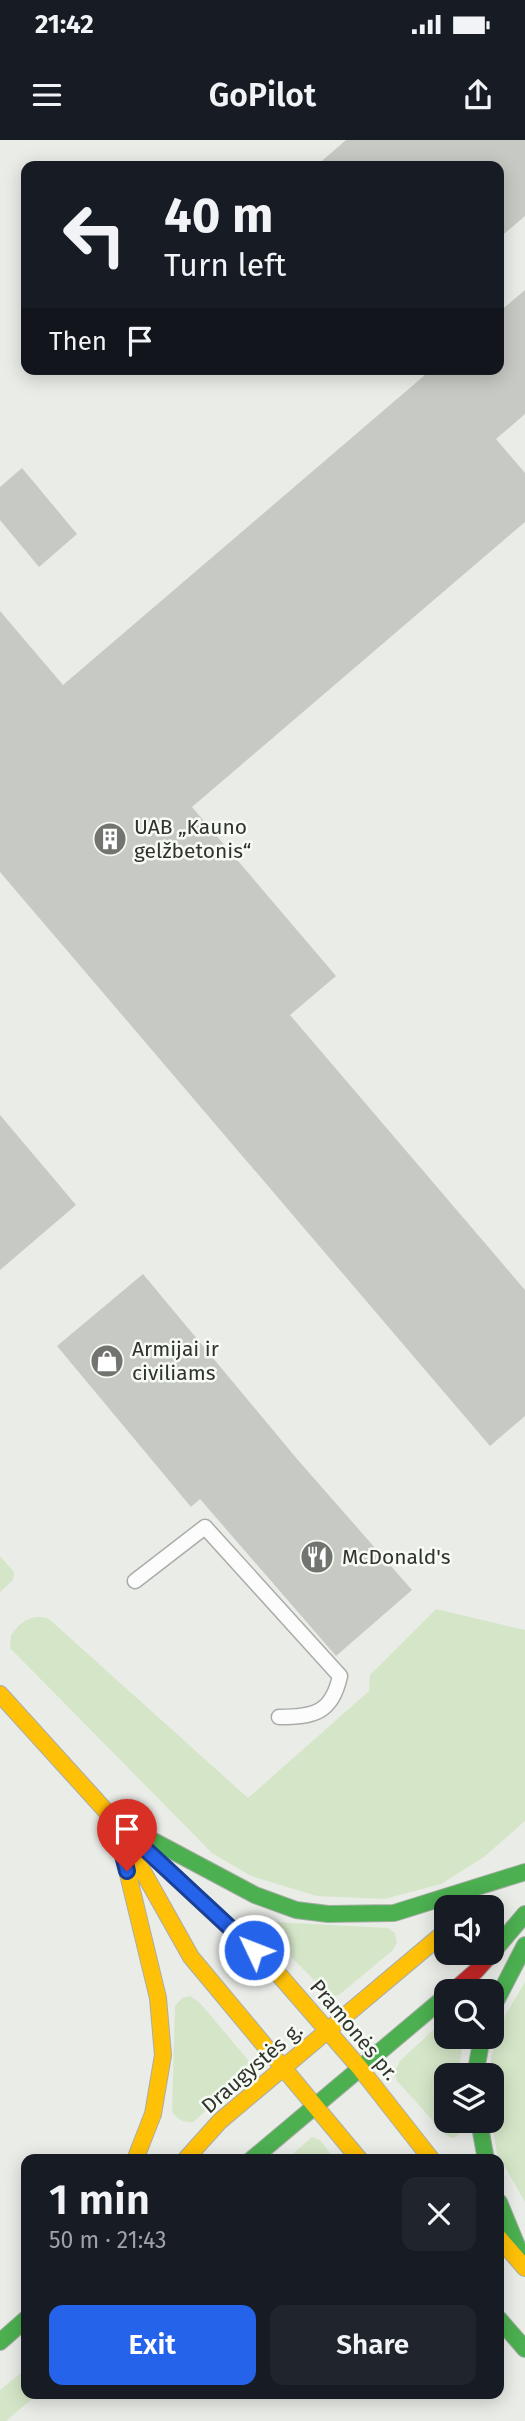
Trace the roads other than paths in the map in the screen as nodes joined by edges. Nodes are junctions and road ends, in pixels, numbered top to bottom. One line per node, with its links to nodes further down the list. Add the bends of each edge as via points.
1 (135, 1581): 3 (lane, via 205,1527 341,1676 325,1707 306,1717)
2 (0, 1693): 4 (main road, Pramonės pr.)
3 (279, 1717)
4 (114, 1820): 5 (main road, via 255,1895 296,1910 394,1913); 14 (main road, Pramonės pr., via 274,1969); 16 (main road, Pramonės pr., via 191,1958); 19 (main road, via 158,1998 163,2055 153,2114)
5 (525, 1872)
6 (525, 1914): 7 (main road)
7 (504, 1939)
8 (434, 1941): 14 (main road, Draugystės g.)
9 (525, 1945): 12 (main road)
10 (481, 1965): 11 (main road)
11 (467, 1979)
12 (504, 1986)
13 (434, 2006): 15 (main road)
14 (327, 2030): 15 (main road, Pramonės pr.); 16 (main road, Draugystės g.)
15 (359, 2067): 17 (main road); 23 (main road, Pramonės pr.)
16 (283, 2069): 17 (main road, Pramonės pr.); 20 (main road, Draugystės g., via 220,2121)
17 (315, 2105): 21 (main road); 22 (main road, Pramonės pr.)
18 (481, 2133): 24 (main road)
19 (137, 2154)
20 (190, 2154)
21 (258, 2154)
22 (355, 2154)
23 (427, 2154)
24 (485, 2154)
25 (504, 2214): 27 (main road)
26 (504, 2243): 27 (main road)
27 (525, 2266)
28 (21, 2323): 30 (main road)
29 (504, 2325): 31 (main road)
30 (0, 2342)
31 (525, 2349)

